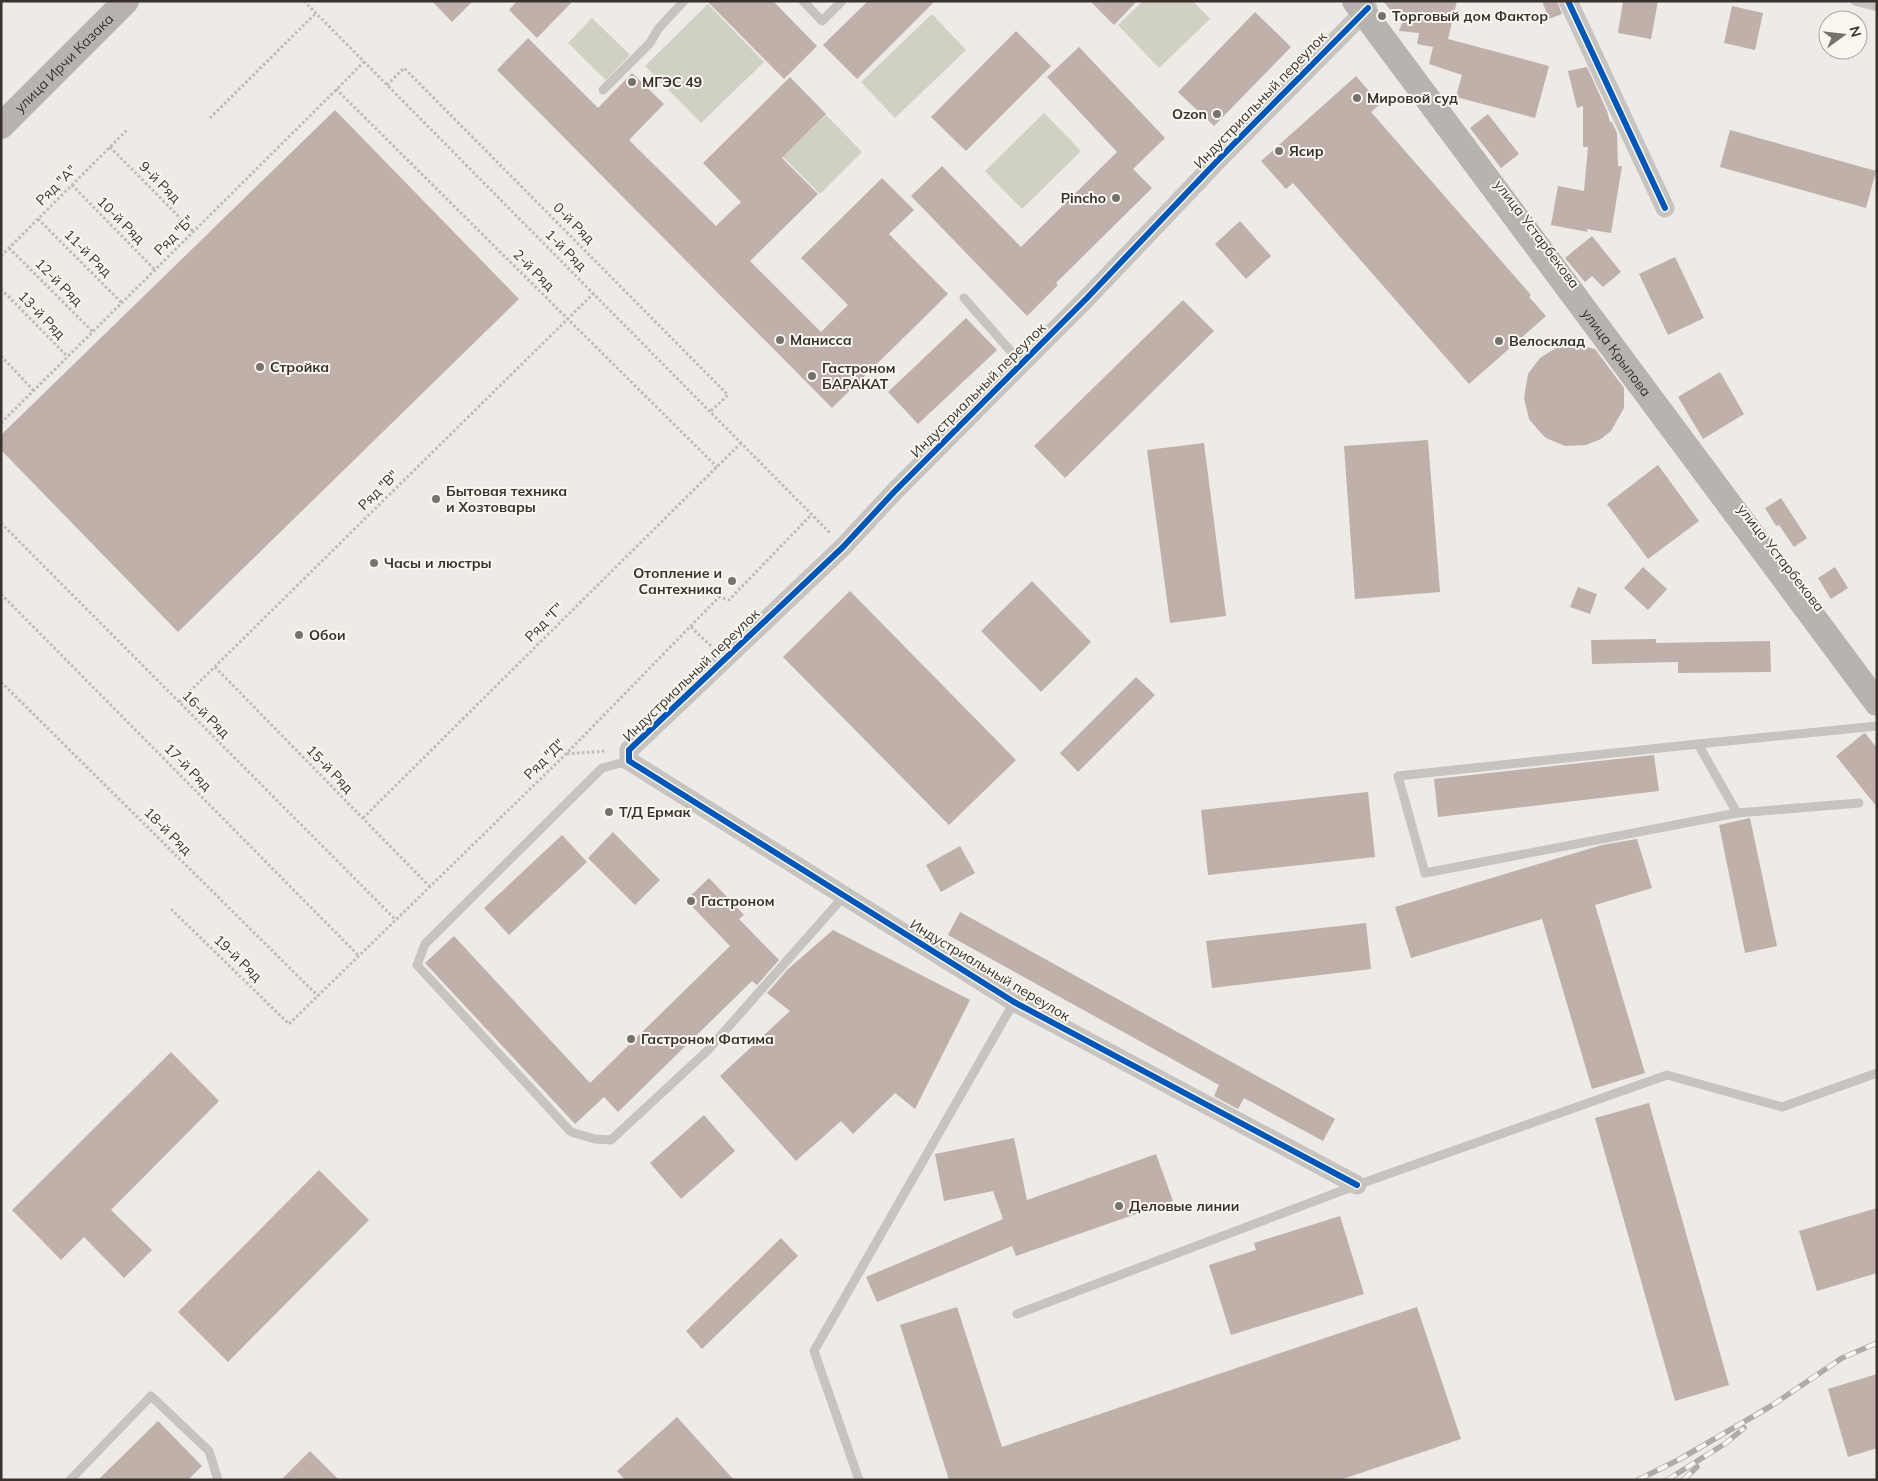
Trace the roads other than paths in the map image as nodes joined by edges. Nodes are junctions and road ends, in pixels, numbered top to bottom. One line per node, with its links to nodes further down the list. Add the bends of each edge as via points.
1 (126, 1): 10 (main road, улица Ирчи Казака)
2 (684, 1): 9 (lane, via 658,29 650,43)
3 (803, 1): 4 (lane, via 822,21)
4 (842, 1)
5 (1568, 1): 11 (street)
6 (1855, 1): 8 (lane)
7 (1362, 6): 13 (street, Индустриальный переулок); 14 (main road, улица Устарбекова); 15 (main road, улица Крылова)
8 (1877, 8)
9 (603, 90)
10 (1, 126)
11 (1665, 208)
12 (964, 298): 13 (lane)
13 (1022, 364): 18 (street, Индустриальный переулок, via 843,547)
14 (1877, 682)
15 (1877, 703)
16 (1877, 726): 17 (lane)
17 (1698, 744): 20 (lane); 20 (lane, via 1398,776 1425,873)
18 (629, 756): 21 (street, Индустриальный переулок); 21 (lane, via 602,768 425,944 417,965 571,1132 611,1140 707,1051)
19 (1859, 803): 20 (lane)
20 (1737, 813)
21 (844, 896): 22 (street, Индустриальный переулок)
22 (1014, 1002): 24 (street, Индустриальный переулок); 28 (lane, via 814,1351)
23 (1877, 1073): 24 (lane, via 1782,1107 1667,1075)
24 (1357, 1185): 25 (lane)
25 (1017, 1314)
26 (70, 1480): 27 (lane, via 151,1396 208,1451)
27 (218, 1480)
28 (859, 1480)

